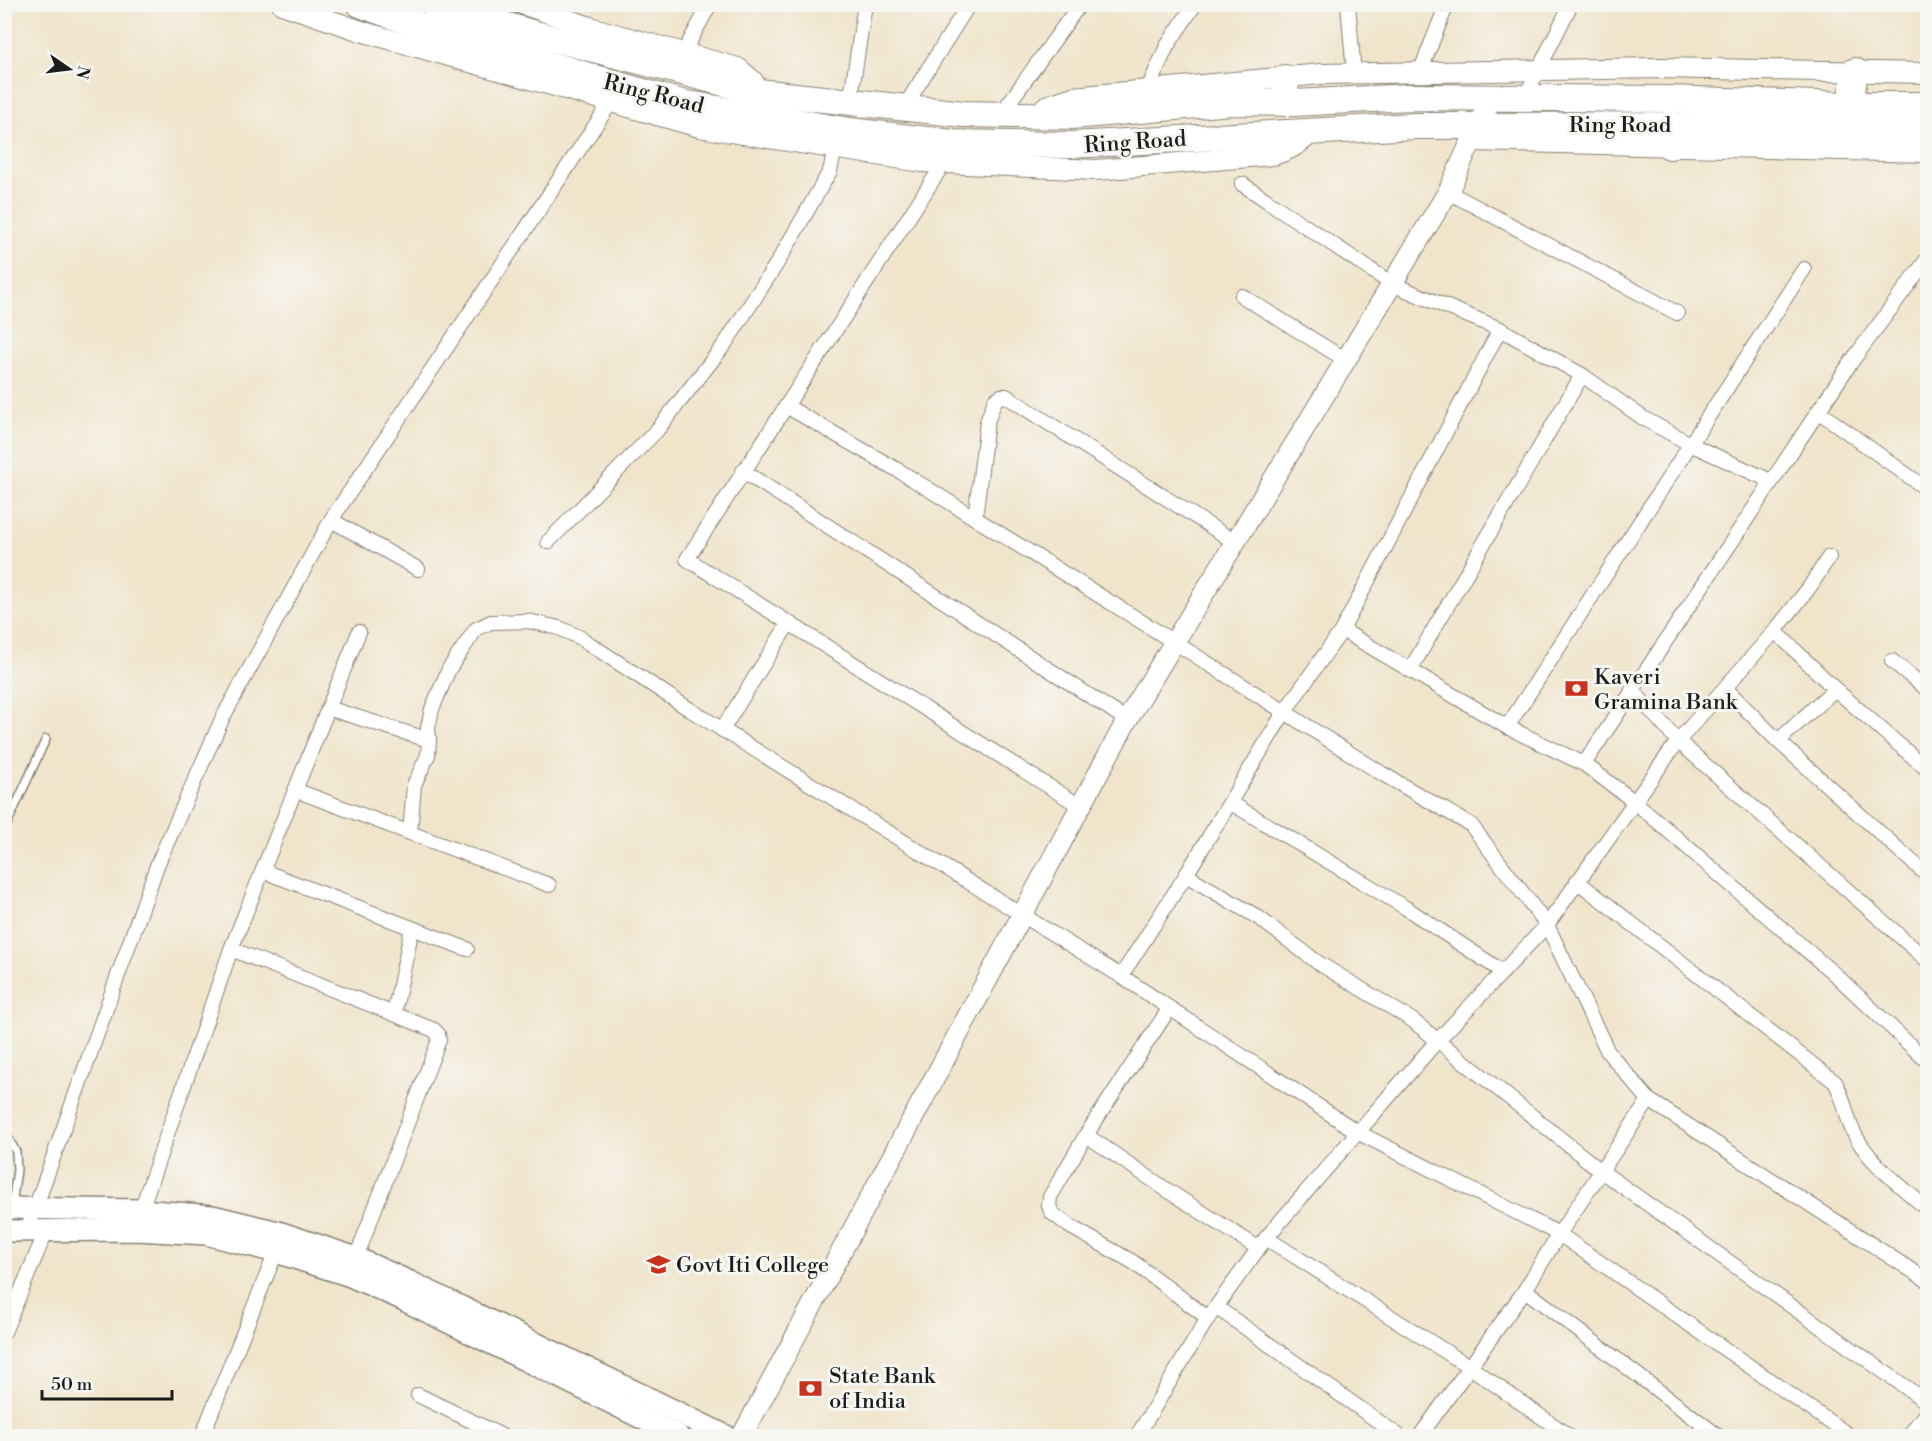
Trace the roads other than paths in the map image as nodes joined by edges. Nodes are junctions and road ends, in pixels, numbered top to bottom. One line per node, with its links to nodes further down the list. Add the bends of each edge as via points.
1 (282, 4): 24 (street, via 363,32)
2 (360, 4): 12 (highway, Ring Road)
3 (710, 4): 13 (street)
4 (865, 4): 25 (street)
5 (969, 4): 29 (street)
6 (1080, 4): 30 (street)
7 (1195, 4): 20 (street, via 1167,46)
8 (1348, 4): 18 (street)
9 (1447, 4): 16 (street)
10 (1570, 4): 14 (street)
11 (536, 6): 13 (street, via 593,28)
12 (420, 13): 21 (highway, Ring Road, via 550,38); 32 (highway, Ring Road, via 622,86)
13 (684, 52): 21 (street, via 738,68 753,81)
14 (1539, 70): 15 (street); 16 (street); 22 (street)
15 (1855, 71): 17 (street); 27 (highway)
16 (1420, 72): 18 (street)
17 (1928, 73)
18 (1354, 74): 19 (street)
19 (1285, 78): 20 (street); 26 (highway)
20 (1147, 91): 31 (street, via 1073,97 1046,106)
21 (758, 92): 25 (highway, Ring Road)
22 (1525, 97): 23 (highway, Ring Road); 27 (highway, Ring Road)
23 (1491, 98): 26 (highway, Ring Road); 35 (street)
24 (611, 102): 32 (street, via 699,128); 57 (street)
25 (850, 103): 29 (highway, Ring Road)
26 (1286, 103): 31 (highway, Ring Road, via 1231,102 1072,116)
27 (1850, 105): 28 (highway, Ring Road)
28 (1928, 105)
29 (903, 109): 30 (highway, Ring Road)
30 (1001, 114): 31 (highway, Ring Road)
31 (1038, 115)
32 (778, 130): 33 (highway, Ring Road, via 850,131 1009,145 1071,145); 37 (street)
33 (1313, 130): 35 (highway, Ring Road); 39 (street, via 1288,151 1261,156 1096,170)
34 (1928, 130): 36 (highway, Ring Road)
35 (1475, 133): 36 (highway, Ring Road); 41 (street)
36 (1670, 135): 38 (street)
37 (836, 148): 39 (street); 58 (street, via 830,171 725,344 658,429)
38 (1928, 152)
39 (944, 163): 50 (street)
40 (1242, 184): 44 (street)
41 (1448, 192): 44 (street); 46 (street)
42 (1928, 258): 51 (street)
43 (1804, 269): 52 (street)
44 (1392, 284): 47 (street); 48 (street)
45 (1242, 296): 48 (street)
46 (1677, 313)
47 (1500, 329): 49 (street); 63 (street)
48 (1346, 360): 59 (street)
49 (1582, 375): 52 (street, via 1642,418); 68 (street)
50 (786, 406): 53 (street); 56 (street)
51 (1818, 411): 54 (street); 55 (street)
52 (1692, 445): 54 (street); 76 (street)
53 (743, 471): 62 (street, via 687,559); 75 (street)
54 (1771, 481): 71 (street)
55 (1928, 490)
56 (975, 518): 59 (street, via 987,422 996,400 1006,396); 66 (street)
57 (331, 520): 61 (street); 113 (street, via 222,719 158,863)
58 (548, 542)
59 (1235, 542): 66 (street)
60 (1829, 557): 64 (street)
61 (418, 569)
62 (789, 623): 77 (street); 87 (street)
63 (1342, 630): 68 (street); 74 (street)
64 (1775, 631): 69 (street); 70 (street)
65 (359, 632): 73 (street)
66 (1174, 642): 74 (street); 75 (street)
67 (1892, 661): 72 (street)
68 (1410, 670): 76 (street)
69 (1725, 688): 80 (street); 81 (street)
70 (1835, 689): 81 (street); 83 (street)
71 (1632, 690): 80 (street); 82 (street)
72 (1928, 690)
73 (328, 708): 79 (street); 84 (street)
74 (1285, 711): 86 (street); 96 (street, via 1471,825)
75 (1127, 720): 87 (street)
76 (1507, 728): 82 (street)
77 (722, 730): 79 (street, via 579,638 559,628 505,621 491,622 469,637 449,669 432,709); 95 (street)
78 (46, 739): 88 (lane)
79 (429, 740): 89 (street, via 428,755 414,785)
80 (1677, 741): 85 (street); 100 (street)
81 (1778, 741): 92 (street)
82 (1584, 764): 85 (street)
83 (1928, 770)
84 (295, 790): 89 (street); 90 (street)
85 (1635, 802): 93 (street); 106 (street, via 1839,978)
86 (1231, 803): 91 (street); 101 (street, via 1406,908)
87 (1080, 806): 95 (street)
88 (4, 831)
89 (410, 833): 94 (street)
90 (263, 871): 97 (street); 98 (street)
91 (1186, 875): 102 (street); 105 (street, via 1404,1014)
92 (1928, 876)
93 (1577, 881): 96 (street); 115 (street, via 1834,1082 1843,1096 1853,1130 1875,1162)
94 (549, 885)
95 (1021, 915): 102 (street); 135 (street)
96 (1547, 925): 101 (street); 107 (street, via 1608,1052)
97 (412, 928): 99 (street); 104 (street)
98 (231, 949): 104 (street); 114 (street)
99 (467, 949)
100 (1928, 961)
101 (1503, 972): 105 (street)
102 (1121, 976): 103 (street)
103 (1169, 1009): 109 (street); 110 (street)
104 (394, 1014): 121 (street, via 434,1030 439,1040)
105 (1437, 1041): 109 (street); 111 (street)
106 (1928, 1062)
107 (1649, 1100): 111 (street); 122 (street)
108 (5, 1131): 112 (lane, via 16,1152 17,1170)
109 (1359, 1132): 118 (street); 119 (street)
110 (1086, 1135): 119 (street, via 1170,1192); 124 (street, via 1050,1197 1052,1213)
111 (1601, 1171): 118 (street); 128 (street)
112 (8, 1208): 113 (main road)
113 (34, 1208): 114 (main road); 116 (street)
114 (141, 1210): 121 (main road, via 212,1216 278,1232)
115 (1928, 1210)
116 (37, 1230): 117 (main road); 120 (main road, via 206,1234); 125 (street)
117 (4, 1231)
118 (1559, 1234): 123 (street); 141 (street)
119 (1262, 1243): 124 (street); 126 (street)
120 (276, 1252): 131 (street); 133 (main road, via 348,1275 404,1300)
121 (356, 1258): 134 (main road)
122 (1928, 1281)
123 (1525, 1290): 126 (street); 140 (street)
124 (1212, 1313): 136 (street); 137 (street)
125 (4, 1332)
126 (1470, 1367): 138 (street); 139 (street)
127 (418, 1395): 132 (street)
128 (1928, 1403)
129 (1928, 1410): 130 (street)
130 (1914, 1435)
131 (202, 1437)
132 (502, 1437)
133 (678, 1437)
134 (726, 1437)
135 (742, 1437)
136 (1137, 1437)
137 (1399, 1437)
138 (1420, 1437)
139 (1569, 1437)
140 (1718, 1437)
141 (1850, 1437)

